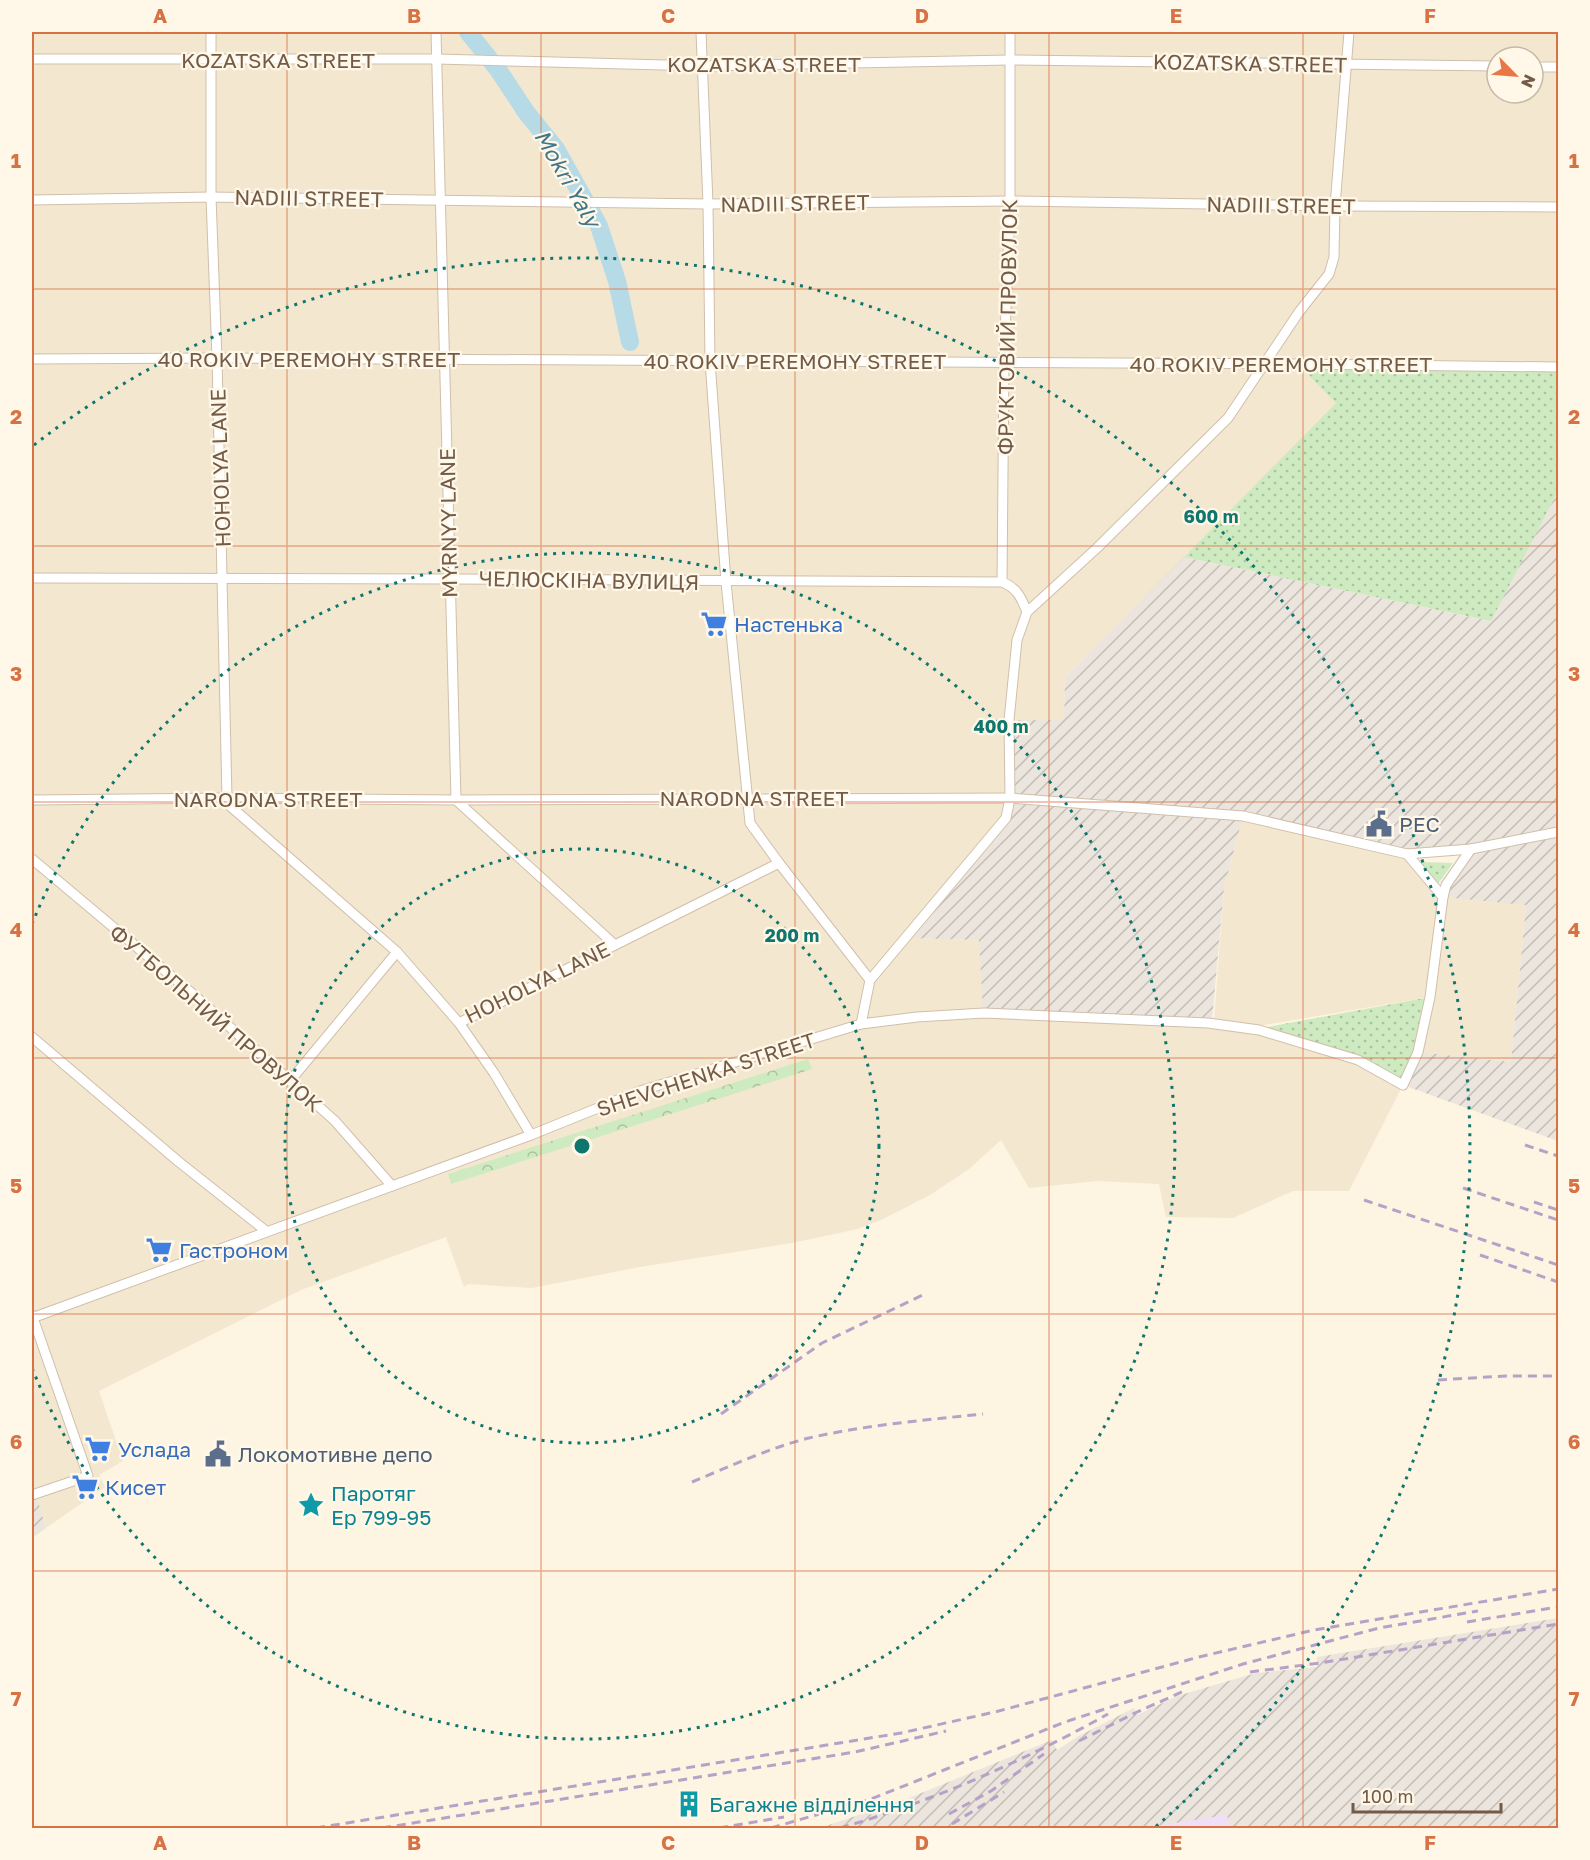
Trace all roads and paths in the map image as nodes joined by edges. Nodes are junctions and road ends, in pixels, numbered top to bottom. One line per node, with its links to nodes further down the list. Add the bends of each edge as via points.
1 (212, 32): 8 (street, HOHOLYA LANE)
2 (436, 32): 7 (street, MYRNYY LANE)
3 (701, 32): 11 (street)
4 (1010, 32): 9 (street, ФРУКТОВИЙ ПРОВУЛОК)
5 (1349, 32): 10 (street)
6 (32, 59): 8 (street, KOZATSKA STREET)
7 (437, 59): 8 (street, KOZATSKA STREET); 11 (street, KOZATSKA STREET); 15 (street, MYRNYY LANE)
8 (213, 60): 13 (street, HOHOLYA LANE)
9 (1010, 60): 10 (street, KOZATSKA STREET); 11 (street, KOZATSKA STREET); 16 (street, ФРУКТОВИЙ ПРОВУЛОК)
10 (1347, 64): 12 (street, KOZATSKA STREET); 18 (street)
11 (702, 66): 17 (street)
12 (1485, 66)
13 (211, 197): 14 (street, NADIII STREET); 15 (street, NADIII STREET); 21 (street, HOHOLYA LANE)
14 (32, 200)
15 (440, 200): 17 (street, NADIII STREET); 22 (street, MYRNYY LANE)
16 (1010, 201): 17 (street, NADIII STREET); 18 (street, NADIII STREET); 24 (street, ФРУКТОВИЙ ПРОВУЛОК)
17 (708, 204): 23 (street)
18 (1335, 206): 19 (street, NADIII STREET); 25 (street, via 1334,257 1329,274)
19 (1558, 207)
20 (32, 358): 21 (street, 40 ROKIV PEREMOHY STREET)
21 (217, 358): 22 (street, 40 ROKIV PEREMOHY STREET); 28 (street, HOHOLYA LANE)
22 (445, 359): 23 (street, 40 ROKIV PEREMOHY STREET); 29 (street, MYRNYY LANE)
23 (710, 361): 24 (street, 40 ROKIV PEREMOHY STREET); 30 (street)
24 (1004, 363): 25 (street, 40 ROKIV PEREMOHY STREET); 31 (street, ФРУКТОВИЙ ПРОВУЛОК)
25 (1266, 364): 26 (street, 40 ROKIV PEREMOHY STREET); 32 (street, via 1228,418)
26 (1558, 368)
27 (32, 578): 28 (street, ЧЕЛЮСКІНА ВУЛИЦЯ)
28 (223, 578): 29 (street, ЧЕЛЮСКІНА ВУЛИЦЯ); 33 (street, HOHOLYA LANE)
29 (449, 579): 30 (street, ЧЕЛЮСКІНА ВУЛИЦЯ); 37 (street, MYRNYY LANE)
30 (726, 582): 31 (street, ЧЕЛЮСКІНА ВУЛИЦЯ); 34 (street)
31 (1002, 582): 32 (street, via 1012,586)
32 (1027, 612): 35 (street, via 1017,640 1009,720)
33 (224, 798): 36 (street, NARODNA STREET); 37 (street, NARODNA STREET); 45 (street, HOHOLYA LANE)
34 (747, 798): 35 (street, NARODNA STREET); 37 (street, NARODNA STREET); 42 (street, via 750,823)
35 (1010, 798): 40 (street, NARODNA STREET, via 1243,816); 46 (street, via 1006,818)
36 (32, 800)
37 (456, 800): 44 (street)
38 (1558, 832): 39 (street, NARODNA STREET)
39 (1471, 849): 40 (street, NARODNA STREET); 43 (street, via 1446,885)
40 (1407, 854): 43 (street)
41 (32, 859): 50 (street, ФУТБОЛЬНИЙ ПРОВУЛОК)
42 (779, 863): 44 (street, HOHOLYA LANE); 46 (street)
43 (1443, 897): 48 (street, SHEVCHENKA STREET, via 1430,997 1418,1052 1403,1085 1358,1060 1259,1030 1208,1023 984,1013)
44 (615, 945): 47 (street, HOHOLYA LANE)
45 (397, 952): 47 (street, HOHOLYA LANE); 50 (street)
46 (870, 980): 48 (street)
47 (459, 1023): 51 (street)
48 (861, 1024): 51 (street, SHEVCHENKA STREET, via 640,1091)
49 (32, 1037): 53 (street)
50 (290, 1081): 52 (street, ФУТБОЛЬНИЙ ПРОВУЛОК, via 335,1121)
51 (531, 1135): 52 (street, SHEVCHENKA STREET)
52 (392, 1186): 53 (street, SHEVCHENKA STREET)
53 (266, 1231): 54 (street, SHEVCHENKA STREET)
54 (32, 1317): 55 (street, via 88,1476)
55 (32, 1495)

